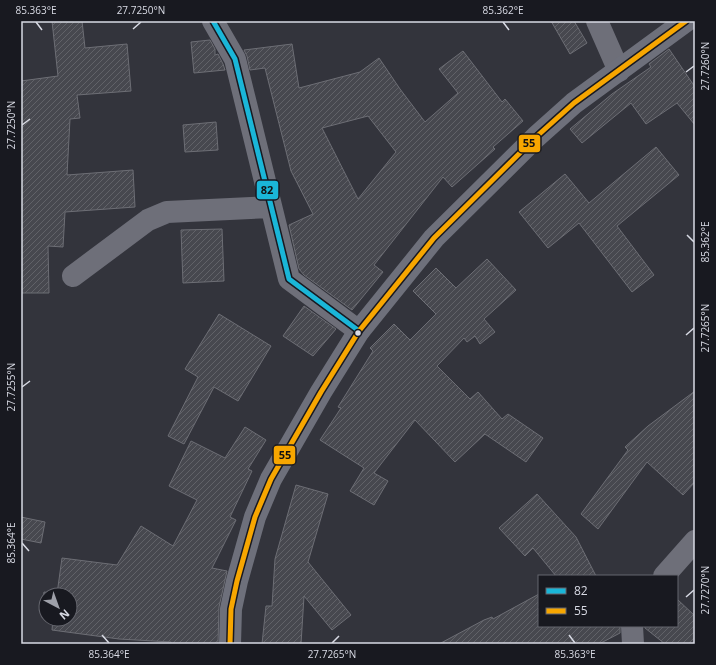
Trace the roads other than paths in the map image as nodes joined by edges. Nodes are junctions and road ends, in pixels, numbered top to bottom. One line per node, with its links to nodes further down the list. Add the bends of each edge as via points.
1 (213, 21): 5 (street, via 235,59)
2 (597, 21): 4 (street)
3 (686, 21): 4 (main road)
4 (619, 71): 7 (main road, via 574,103 536,137 434,238)
5 (271, 207): 6 (street, via 167,212 148,220); 7 (street, via 288,279)
6 (73, 276)
7 (359, 331): 11 (main road, via 272,479 256,517 231,609)
8 (695, 541): 9 (street)
9 (665, 575)
10 (632, 627): 12 (street)
11 (230, 644)
12 (633, 644)

